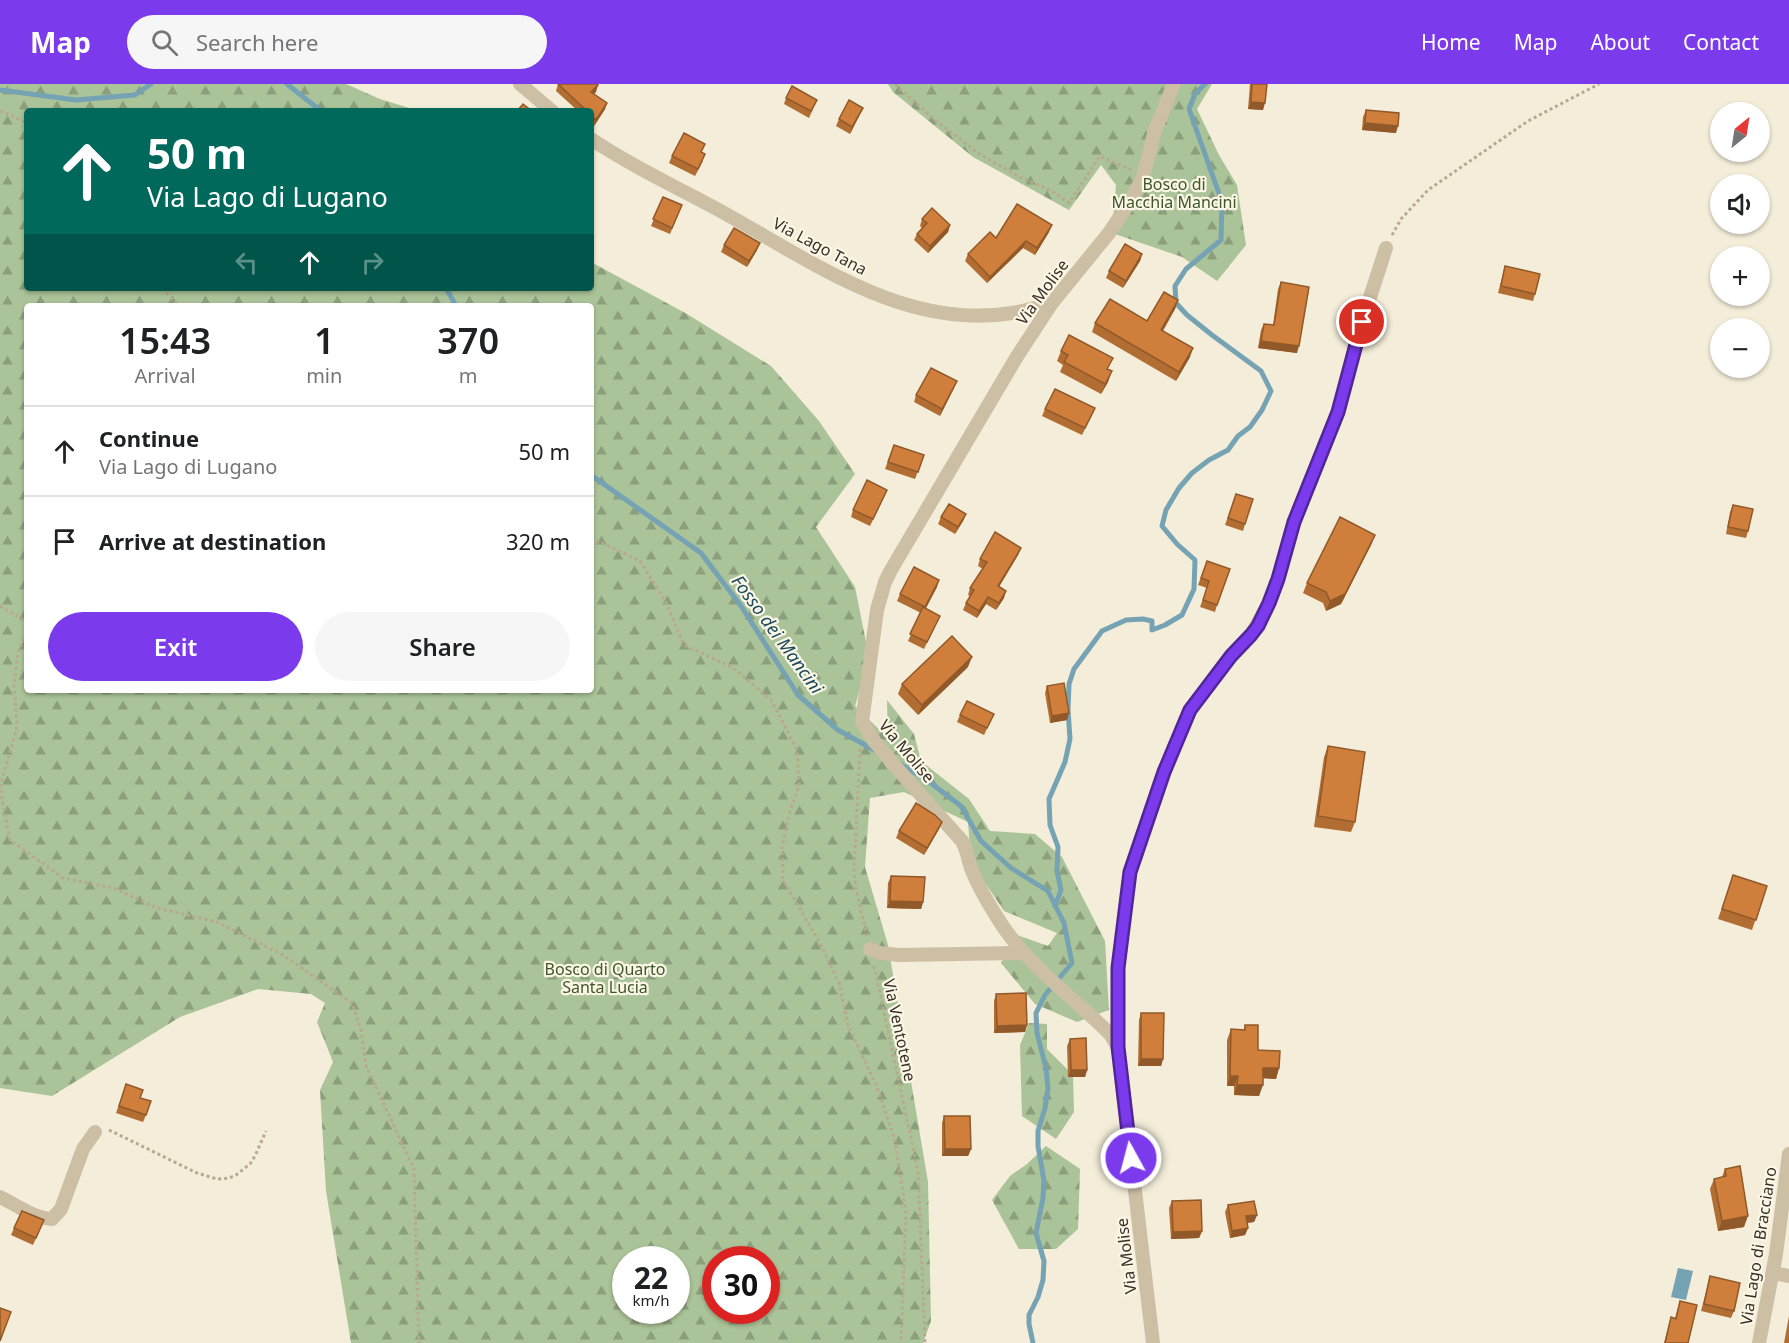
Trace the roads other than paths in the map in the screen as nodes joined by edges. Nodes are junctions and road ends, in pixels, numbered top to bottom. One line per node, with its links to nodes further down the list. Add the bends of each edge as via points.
1 (520, 84): 3 (street)
2 (1174, 84): 6 (street, Via Molise, via 1155,130 1143,177 1119,219)
3 (548, 108)
4 (594, 141): 6 (street, Via Lago Tana, via 819,266 888,299 929,311 977,315 1012,313)
5 (1386, 248): 9 (street, via 1338,412 1294,522 1269,603 1258,626 1190,710 1130,872 1118,968)
6 (1052, 303): 8 (street, Via Molise, via 885,582 877,610 861,722 962,841 974,875 996,915)
7 (870, 949): 8 (street, via 899,956)
8 (1025, 953): 9 (street, Via Molise, via 1110,1034)
9 (1118, 1047): 15 (street, Via Molise)
10 (95, 1132): 12 (street, via 83,1149 61,1209 52,1219 34,1215)
11 (1789, 1155): 13 (street, Via Lago di Bracciano)
12 (0, 1197)
13 (1773, 1273): 14 (street); 16 (street, Via Lago di Bracciano)
14 (1789, 1276)
15 (1153, 1343)
16 (1759, 1343)

